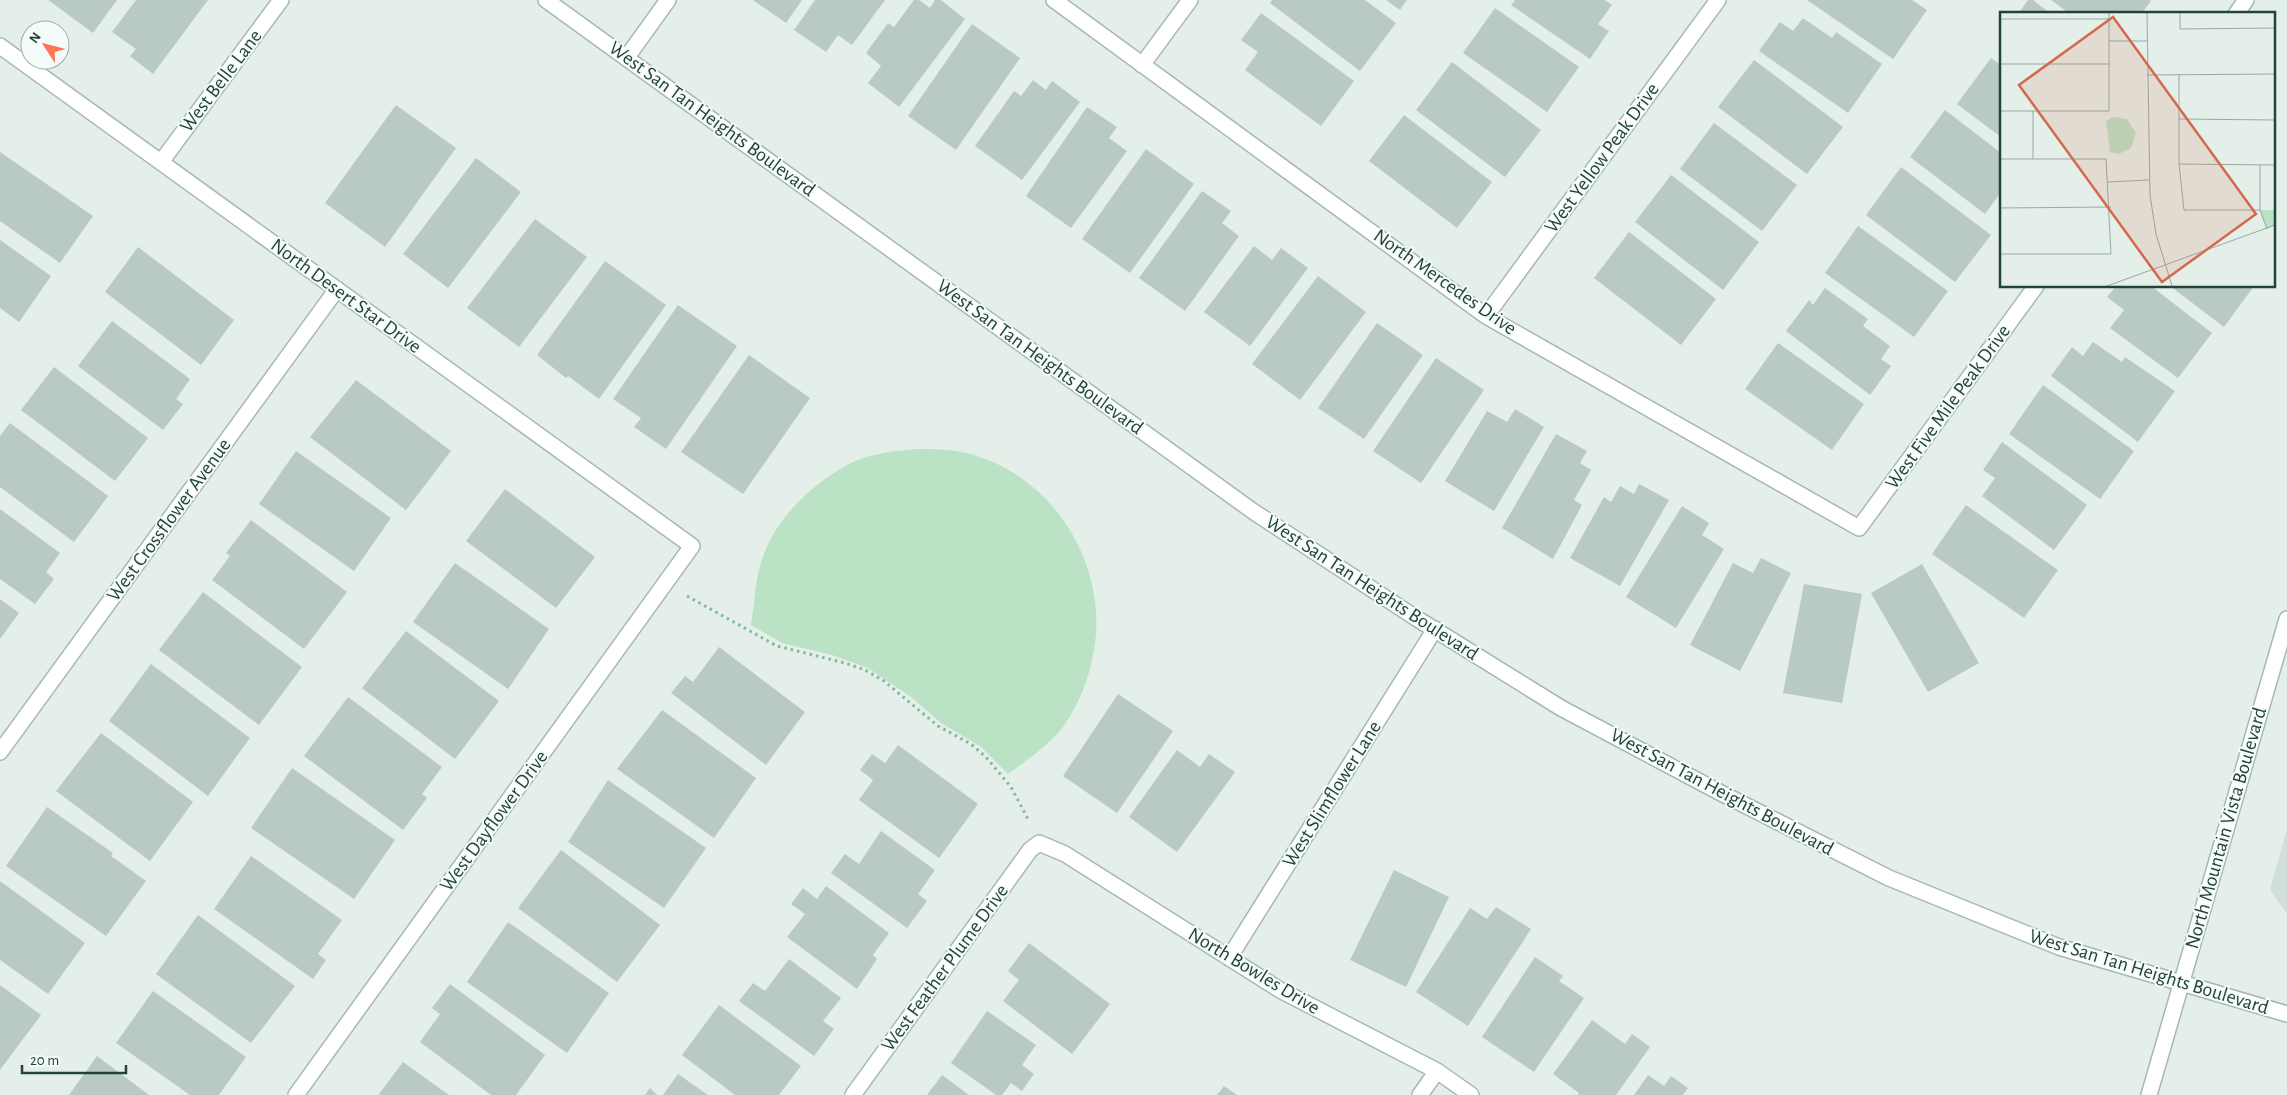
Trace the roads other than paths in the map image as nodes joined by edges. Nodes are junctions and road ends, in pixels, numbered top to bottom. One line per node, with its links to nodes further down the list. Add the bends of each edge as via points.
1 (281, 0): 12 (street, West Belle Lane)
2 (546, 0): 10 (street, West San Tan Heights Boulevard)
3 (668, 0): 10 (street)
4 (1054, 0): 11 (street, North Mercedes Drive)
5 (1190, 0): 11 (street)
6 (1718, 0): 15 (street, West Yellow Peak Drive)
7 (2246, 0): 8 (street)
8 (2237, 12)
9 (0, 46): 12 (street, North Desert Star Drive)
10 (628, 57): 19 (street, West San Tan Heights Boulevard, via 1254,512)
11 (1142, 65): 15 (street, North Mercedes Drive)
12 (161, 162): 14 (street, North Desert Star Drive)
13 (2035, 288): 16 (street, West Five Mile Peak Drive)
14 (337, 289): 17 (street, North Desert Star Drive); 20 (street, West Crossflower Avenue)
15 (1486, 316): 16 (street, North Mercedes Drive)
16 (1859, 528)
17 (692, 546): 26 (street, West Dayflower Drive)
18 (2287, 618): 23 (street, North Mountain Vista Boulevard)
19 (1435, 629): 22 (street, West Slimflower Lane); 23 (street, West San Tan Heights Boulevard, via 1561,708 1889,878 2059,947)
20 (0, 752)
21 (1039, 843): 22 (street, North Bowles Drive, via 1065,854); 27 (street, West Feather Plume Drive, via 1030,850)
22 (1229, 958): 25 (street, North Bowles Drive, via 1280,990)
23 (2182, 982): 24 (street, West San Tan Heights Boulevard); 30 (street, North Mountain Vista Boulevard)
24 (2287, 1014)
25 (1437, 1071): 28 (street); 29 (street, North Bowles Drive)
26 (296, 1095)
27 (853, 1095)
28 (1420, 1095)
29 (1471, 1095)
30 (2148, 1095)

